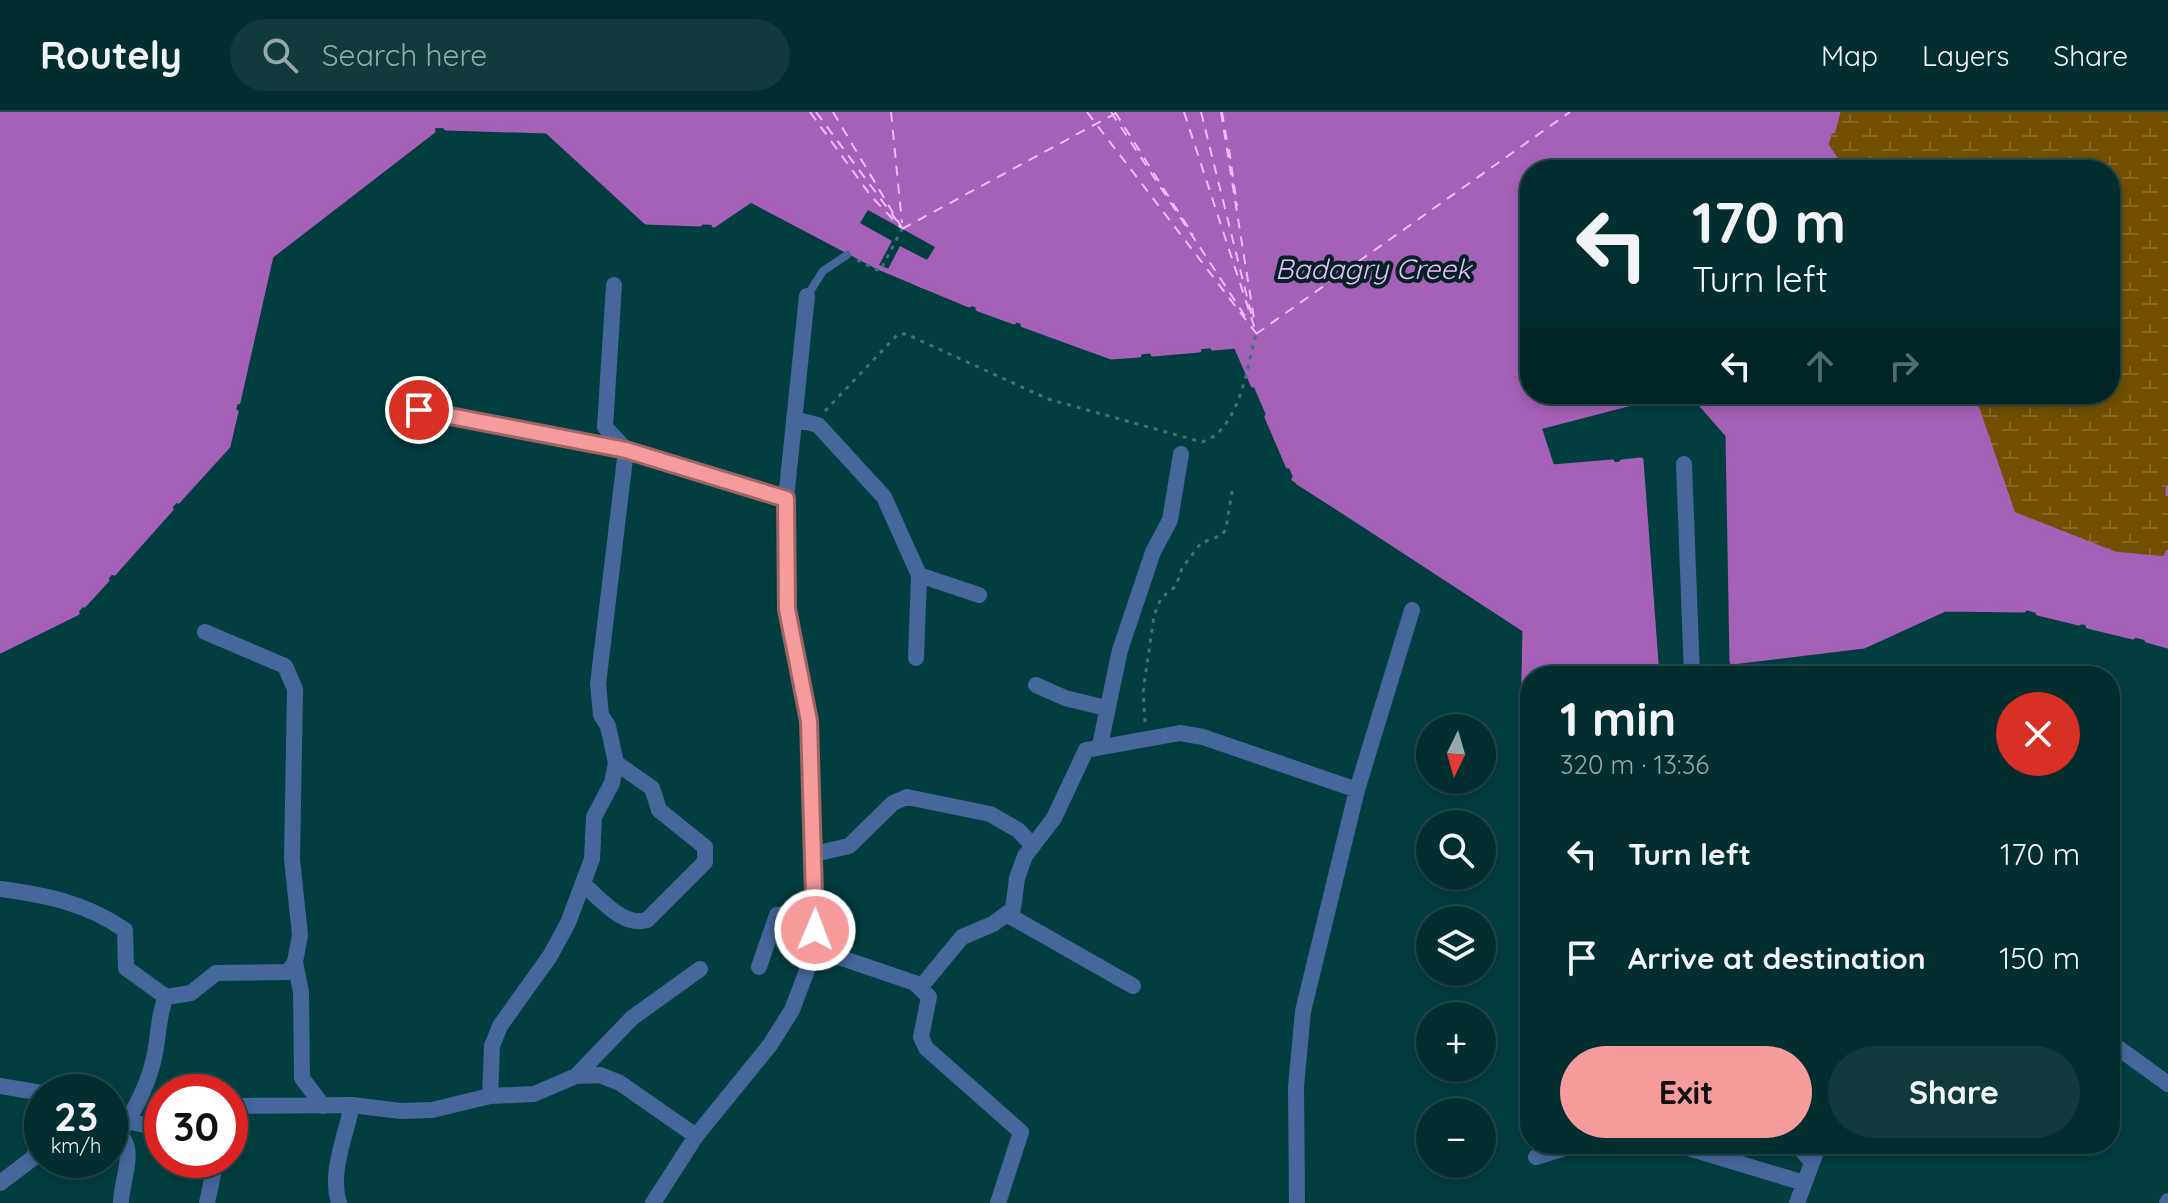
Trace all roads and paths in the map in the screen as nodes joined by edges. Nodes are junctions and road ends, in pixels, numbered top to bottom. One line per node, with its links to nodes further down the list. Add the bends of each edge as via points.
1 (902, 229): 2 (path, via 880,271)
2 (847, 255): 4 (lane, via 823,271)
3 (614, 285): 8 (street, via 605,427)
4 (807, 296): 7 (street)
5 (1256, 334): 7 (path, via 1233,414 1202,442 1048,399 906,334 898,334)
6 (419, 410): 8 (street)
7 (802, 420): 12 (street); 13 (street, via 844,450 884,497)
8 (626, 450): 12 (street); 23 (street, via 598,684)
9 (1181, 454): 20 (street, via 1170,520 1140,587)
10 (1684, 464): 18 (street)
11 (1233, 485): 21 (path, via 1226,529 1201,543 1154,616 1143,692)
12 (786, 499): 26 (street, via 787,609 809,721)
13 (919, 575): 14 (street); 17 (street)
14 (979, 595)
15 (1412, 610): 24 (street)
16 (205, 632): 32 (street, via 285,666 295,689 292,869 300,935)
17 (916, 658)
18 (1692, 666)
19 (1036, 685): 20 (street)
20 (1106, 708): 22 (street)
21 (1148, 741): 22 (street); 24 (street, via 1180,733 1203,737)
22 (1100, 745): 25 (street, via 1086,750 1054,818)
23 (616, 763): 27 (street, via 594,817 592,859); 27 (street, via 652,788 659,810 705,847 705,862 647,920 638,922 625,919)
24 (1357, 790): 65 (street, via 1303,1011 1295,1117)
25 (1033, 846): 26 (street, via 990,814 907,797 893,803 849,846); 30 (street, via 1025,856)
26 (814, 854): 29 (street)
27 (584, 885): 43 (street, via 550,956 500,1026 492,1046)
28 (0, 889): 37 (street, via 52,896 101,914 125,930 126,968)
29 (815, 912): 31 (street); 33 (street, via 777,915)
30 (1008, 915): 35 (street); 36 (street, via 962,937)
31 (815, 949): 36 (street); 48 (street, via 792,1010 770,1045)
32 (295, 962): 37 (street, via 288,972 274,974 216,973 191,993); 46 (street, via 301,992 302,1078)
33 (759, 967)
34 (700, 969): 39 (street, via 632,1018)
35 (1133, 986)
36 (920, 988): 64 (street, via 929,997 921,1037 926,1048 1021,1132)
37 (166, 997): 47 (street, via 155,1055)
38 (2120, 1049): 40 (street)
39 (576, 1076): 43 (street, via 534,1094); 48 (street, via 600,1075 620,1083)
40 (2168, 1084)
41 (0, 1086): 42 (street)
42 (24, 1090)
43 (490, 1096): 44 (street, via 432,1110)
44 (352, 1105): 46 (street); 62 (street, via 334,1190)
45 (248, 1106): 46 (street)
46 (323, 1106)
47 (128, 1109)
48 (696, 1136): 63 (street)
49 (1546, 1154): 53 (street)
50 (1708, 1154): 59 (street)
51 (1800, 1154): 55 (lane)
52 (1815, 1154): 55 (street)
53 (1536, 1157)
54 (24, 1165): 58 (street)
55 (1811, 1166): 59 (street)
56 (126, 1178): 60 (street)
57 (212, 1178): 61 (street)
58 (0, 1183)
59 (1804, 1183): 66 (street)
60 (121, 1203)
61 (207, 1203)
62 (339, 1203)
63 (653, 1203)
64 (998, 1203)
65 (1297, 1203)
66 (1797, 1203)

